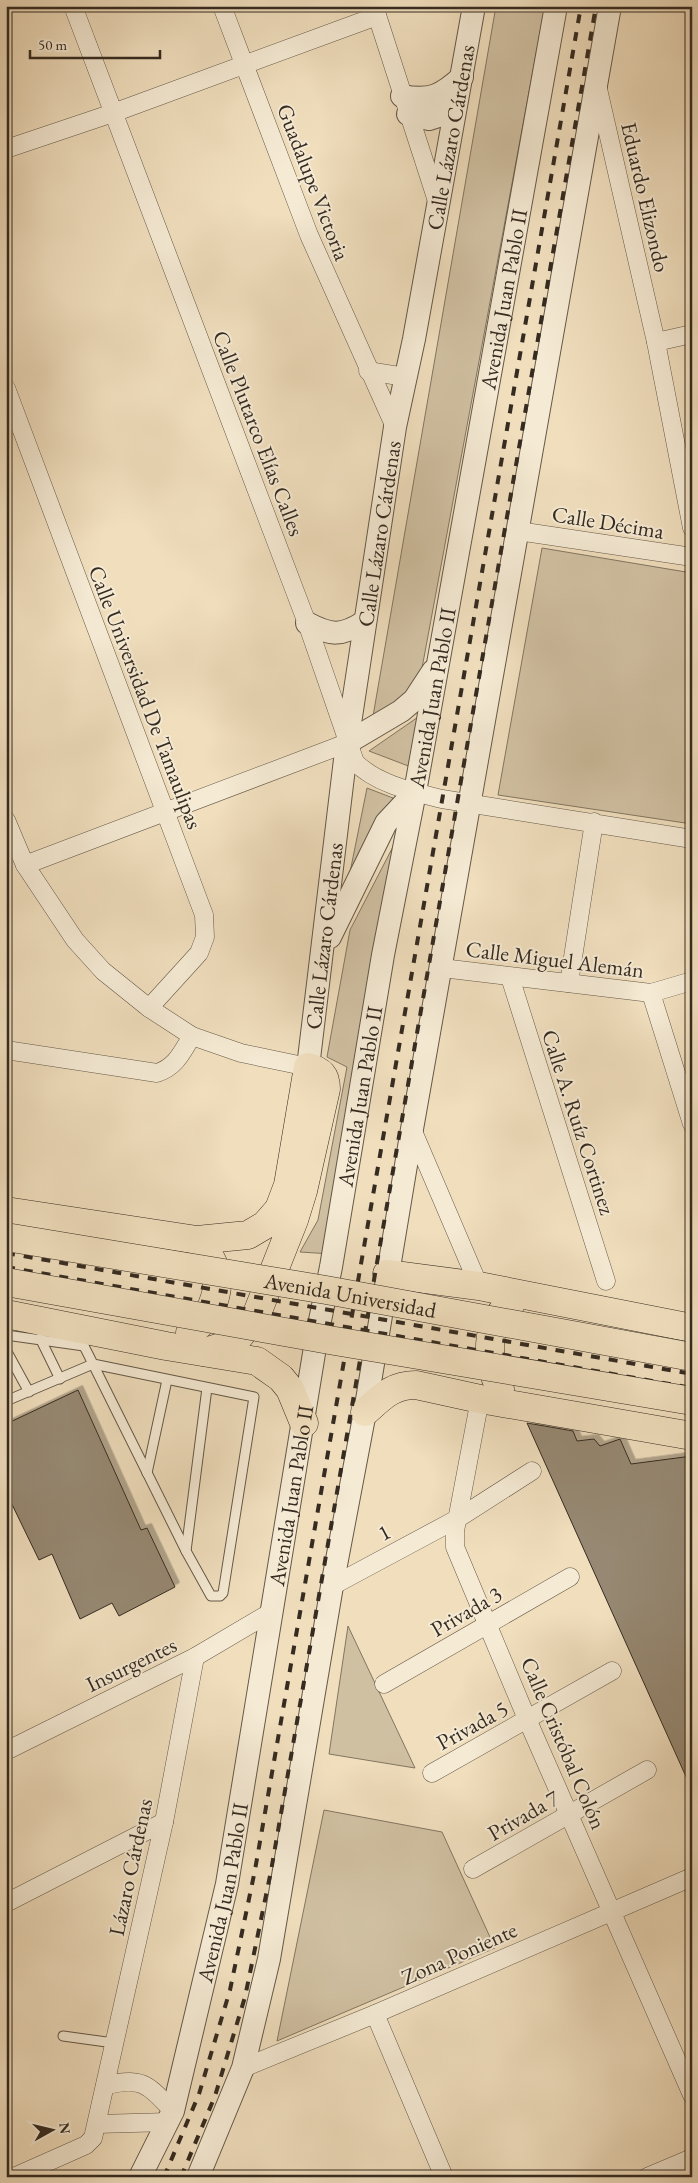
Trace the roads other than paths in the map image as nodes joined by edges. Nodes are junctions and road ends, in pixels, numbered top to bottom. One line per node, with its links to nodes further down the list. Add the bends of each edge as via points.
1 (73, 6): 12 (street, Calle Plutarco Elías Calles)
2 (222, 6): 7 (street, Guadalupe Victoria)
3 (474, 6): 8 (street, Calle Lázaro Cárdenas)
4 (556, 6): 26 (street, Avenida Juan Pablo II)
5 (610, 6): 9 (street)
6 (376, 11): 7 (street); 10 (street)
7 (244, 64): 12 (street); 17 (street, Guadalupe Victoria, via 309,235)
8 (462, 76): 10 (street, via 436,96); 11 (street, Calle Lázaro Cárdenas)
9 (597, 82): 16 (street, Eduardo Elizondo); 22 (street)
10 (405, 105): 11 (street, via 429,119); 14 (street)
11 (454, 112): 14 (street, Calle Lázaro Cárdenas)
12 (113, 113): 13 (street); 25 (street, Calle Plutarco Elías Calles)
13 (6, 149)
14 (438, 204): 18 (street, Calle Lázaro Cárdenas)
15 (692, 334): 16 (street)
16 (656, 342): 21 (street, Eduardo Elizondo)
17 (368, 371): 18 (street); 20 (street, Guadalupe Victoria)
18 (405, 377): 20 (street, Calle Lázaro Cárdenas)
19 (6, 388): 30 (street, Calle Universidad De Tamaulipas)
20 (394, 427): 24 (street, Calle Lázaro Cárdenas)
21 (692, 528)
22 (518, 530): 23 (street, Calle Décima); 29 (street)
23 (692, 557)
24 (364, 622): 25 (street, via 342,633 321,631); 27 (street, Calle Lázaro Cárdenas)
25 (307, 623): 27 (street, Calle Plutarco Elías Calles)
26 (438, 664): 27 (street, via 414,700); 28 (street, Avenida Juan Pablo II)
27 (347, 743): 28 (street, Calle Plutarco Elías Calles, via 351,755 362,768); 30 (street); 35 (street, Calle Lázaro Cárdenas)
28 (415, 792): 29 (street, Calle Plutarco Elías Calles); 35 (street, via 386,823); 73 (street, Avenida Juan Pablo II, via 383,955)
29 (469, 804): 32 (street, Calle Plutarco Elías Calles); 36 (street)
30 (164, 811): 34 (street); 41 (street, Calle Universidad De Tamaulipas, via 204,915 205,937 199,952)
31 (6, 820): 34 (street)
32 (594, 822): 33 (street, Calle Plutarco Elías Calles); 39 (street)
33 (692, 839)
34 (25, 865): 41 (street, via 75,940 103,971)
35 (323, 952): 44 (street, Calle Lázaro Cárdenas)
36 (442, 968): 37 (street, Calle Miguel Alemán); 46 (street)
37 (510, 977): 39 (street, Calle Miguel Alemán); 51 (street, Calle A. Ruíz Cortinez)
38 (692, 981): 40 (street, Calle Miguel Alemán)
39 (569, 983): 40 (street, Calle Miguel Alemán)
40 (651, 993): 45 (street)
41 (149, 1008): 42 (street)
42 (192, 1036): 43 (street, via 178,1060 157,1073); 44 (street, via 241,1053)
43 (6, 1050)
44 (308, 1067): 49 (highway, via 288,1185 279,1209 265,1225 248,1235); 61 (highway, via 320,1070 326,1089 294,1220 251,1323 227,1345)
45 (692, 1124)
46 (412, 1129): 50 (street); 53 (street)
47 (6, 1211): 49 (highway)
48 (6, 1237): 62 (highway, Avenida Universidad, bridge, via 326,1290)
49 (197, 1240): 59 (highway, via 213,1263 217,1280 214,1306 202,1324 184,1338)
50 (387, 1274): 53 (highway); 72 (street)
51 (606, 1281)
52 (6, 1282): 70 (highway, Avenida Universidad, bridge)
53 (479, 1286): 54 (highway)
54 (522, 1295): 56 (highway); 71 (highway, via 505,1308 494,1326 489,1348 491,1369 500,1389)
55 (26, 1325): 57 (lane); 58 (highway); 64 (lane)
56 (692, 1328)
57 (6, 1335)
58 (80, 1337): 59 (highway); 63 (lane)
59 (166, 1346): 61 (highway)
60 (6, 1350): 67 (lane)
61 (205, 1352): 73 (highway, via 257,1361 270,1368 290,1389)
62 (692, 1357)
63 (93, 1364): 64 (lane); 65 (lane); 76 (lane)
64 (60, 1379): 67 (lane)
65 (167, 1380): 66 (lane); 76 (lane)
66 (207, 1388): 78 (lane); 78 (lane, via 254,1397 220,1596 211,1596)
67 (29, 1392): 69 (lane)
68 (480, 1399): 71 (highway); 72 (highway, via 406,1385 388,1391); 77 (street, Calle Cristóbal Colón)
69 (6, 1401)
70 (692, 1401)
71 (515, 1405): 74 (highway)
72 (365, 1412): 80 (street)
73 (304, 1423): 81 (street, Avenida Juan Pablo II)
74 (692, 1436)
75 (532, 1472): 77 (street, 1)
76 (147, 1473): 78 (lane)
77 (457, 1518): 80 (street, 1); 82 (street, Calle Cristóbal Colón, via 455,1547)
78 (186, 1551)
79 (570, 1577): 82 (street, Privada 3)
80 (332, 1586): 99 (street, via 269,1959)
81 (273, 1611): 83 (street, Insurgentes); 102 (street, Avenida Juan Pablo II, via 227,1884)
82 (488, 1624): 85 (street, Privada 3); 86 (street, Calle Cristóbal Colón)
83 (195, 1657): 87 (street, Insurgentes); 91 (street, Lázaro Cárdenas)
84 (612, 1670): 86 (street, Privada 5)
85 (384, 1684)
86 (527, 1719): 89 (street, Privada 5); 90 (street, Calle Cristóbal Colón)
87 (6, 1751)
88 (646, 1770): 90 (street, Privada 7)
89 (432, 1773)
90 (569, 1814): 92 (street, Privada 7); 95 (street, Calle Cristóbal Colón)
91 (164, 1822): 94 (street); 98 (street, Lázaro Cárdenas)
92 (473, 1869)
93 (692, 1877): 95 (street, Zona Poniente)
94 (6, 1902)
95 (612, 1911): 96 (street, Zona Poniente); 101 (street, Calle Cristóbal Colón)
96 (375, 2014): 99 (street, Zona Poniente); 108 (street)
97 (63, 2036): 98 (lane)
98 (114, 2043): 100 (street, Lázaro Cárdenas)
99 (243, 2068): 107 (street)
100 (105, 2086): 102 (street, via 121,2081 147,2085); 103 (street, Lázaro Cárdenas)
101 (692, 2096)
102 (171, 2116): 103 (street); 106 (street, Avenida Juan Pablo II)
103 (97, 2124): 105 (street, Lázaro Cárdenas, via 89,2143)
104 (692, 2158): 109 (street)
105 (14, 2177)
106 (140, 2177)
107 (198, 2177)
108 (444, 2177)
109 (647, 2177)

